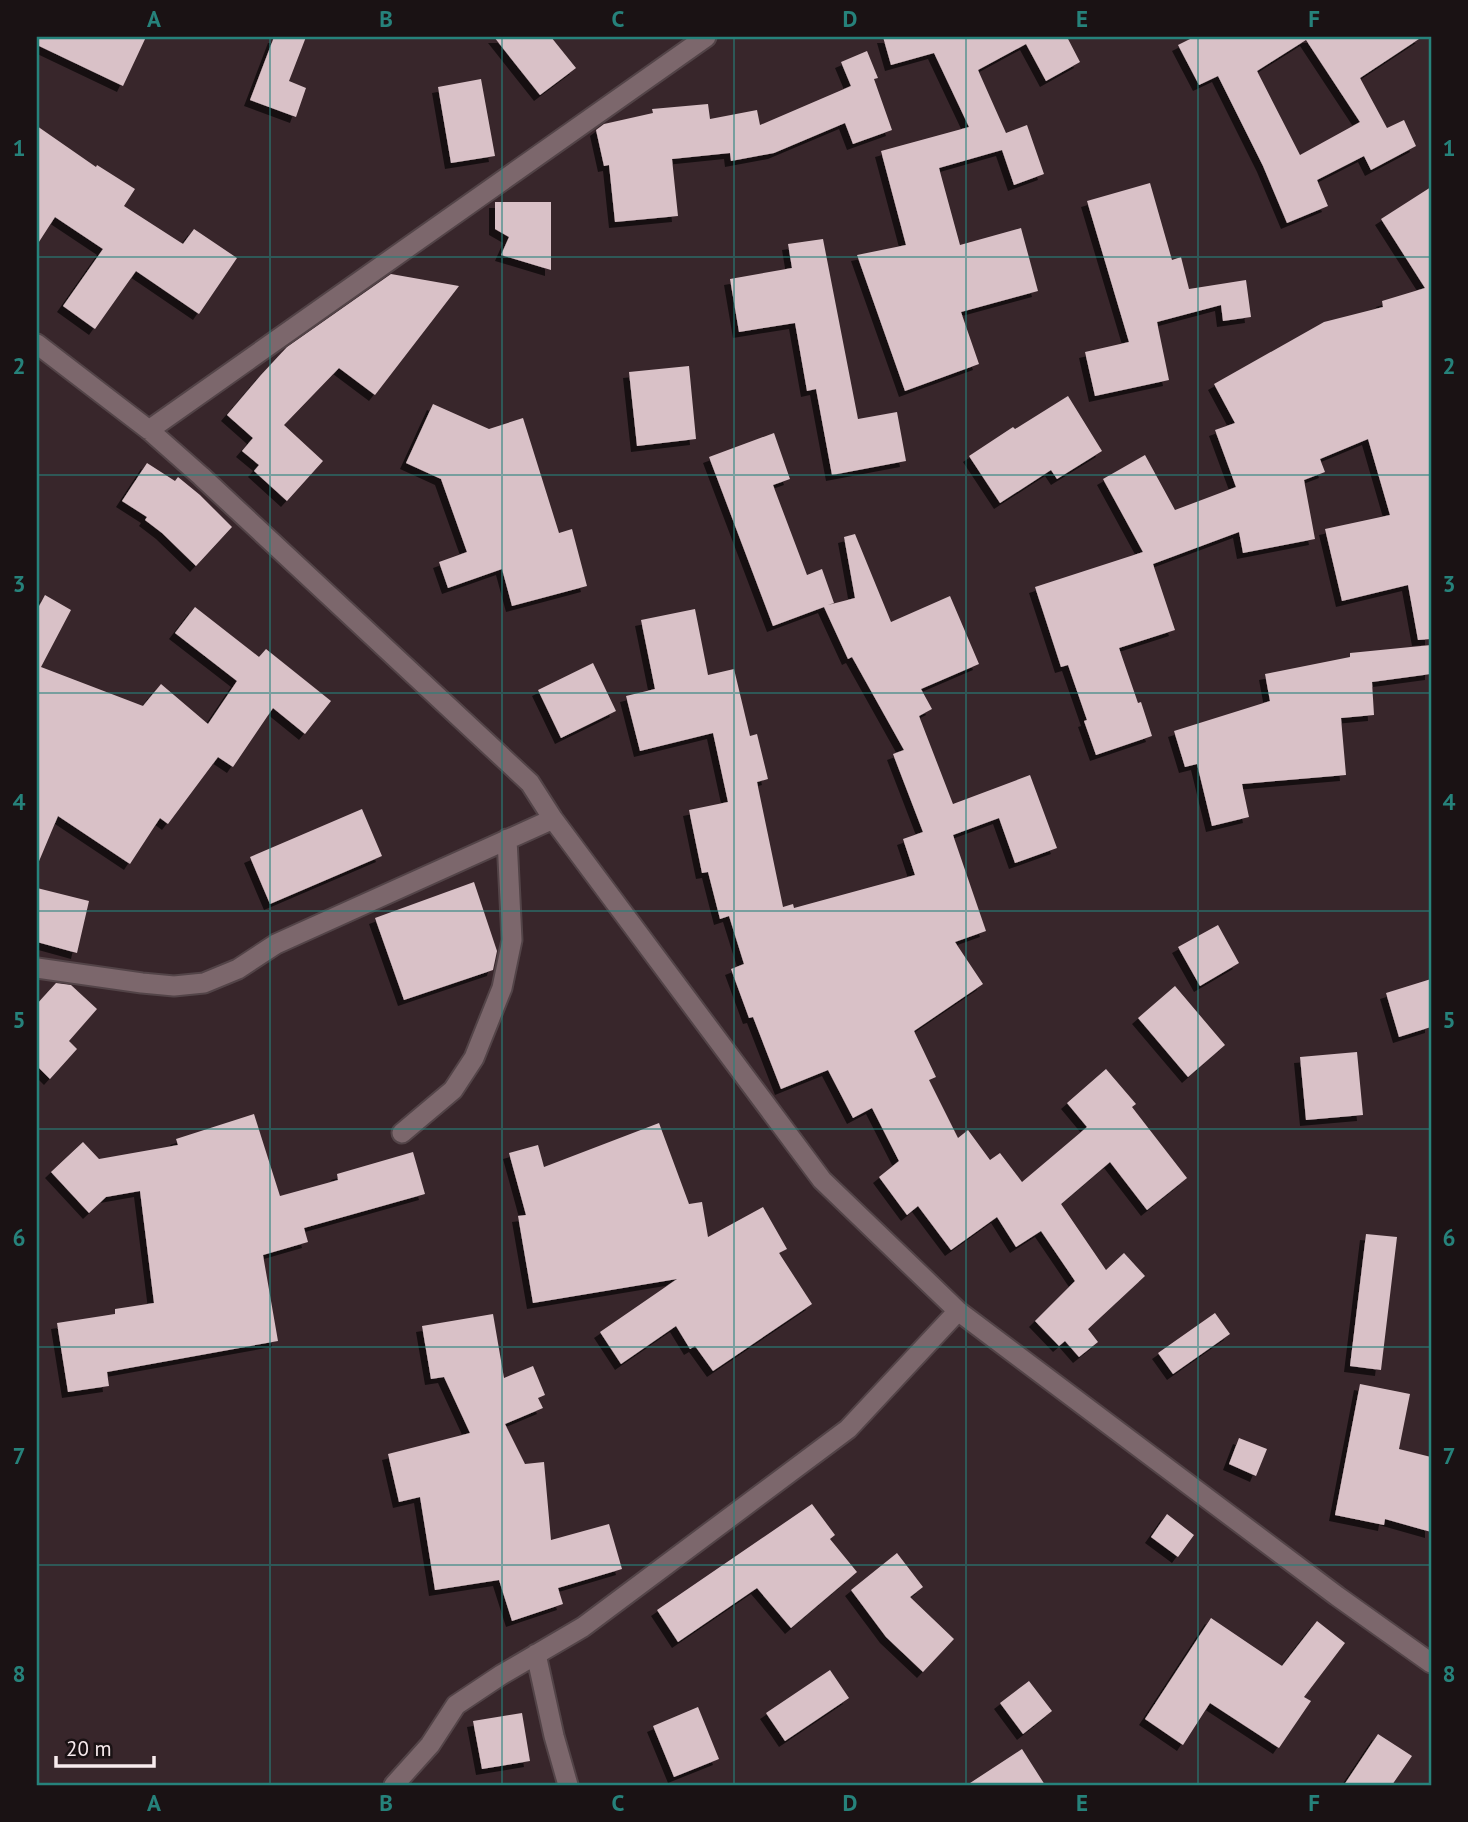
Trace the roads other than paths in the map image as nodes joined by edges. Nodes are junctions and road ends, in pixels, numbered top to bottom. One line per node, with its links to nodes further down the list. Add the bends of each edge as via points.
1 (706, 37): 3 (street)
2 (37, 344): 3 (street)
3 (149, 430): 4 (street, via 530,783)
4 (553, 818): 5 (street); 8 (street, via 822,1180)
5 (507, 839): 6 (street, via 276,944 238,969 204,983 174,986); 7 (street, via 512,940 502,988 474,1058 453,1090)
6 (37, 968)
7 (402, 1133)
8 (958, 1311): 9 (street, via 848,1429 583,1627); 10 (street)
9 (536, 1654): 11 (street, via 456,1705 430,1745); 12 (street)
10 (1431, 1663)
11 (394, 1785)
12 (568, 1785)

